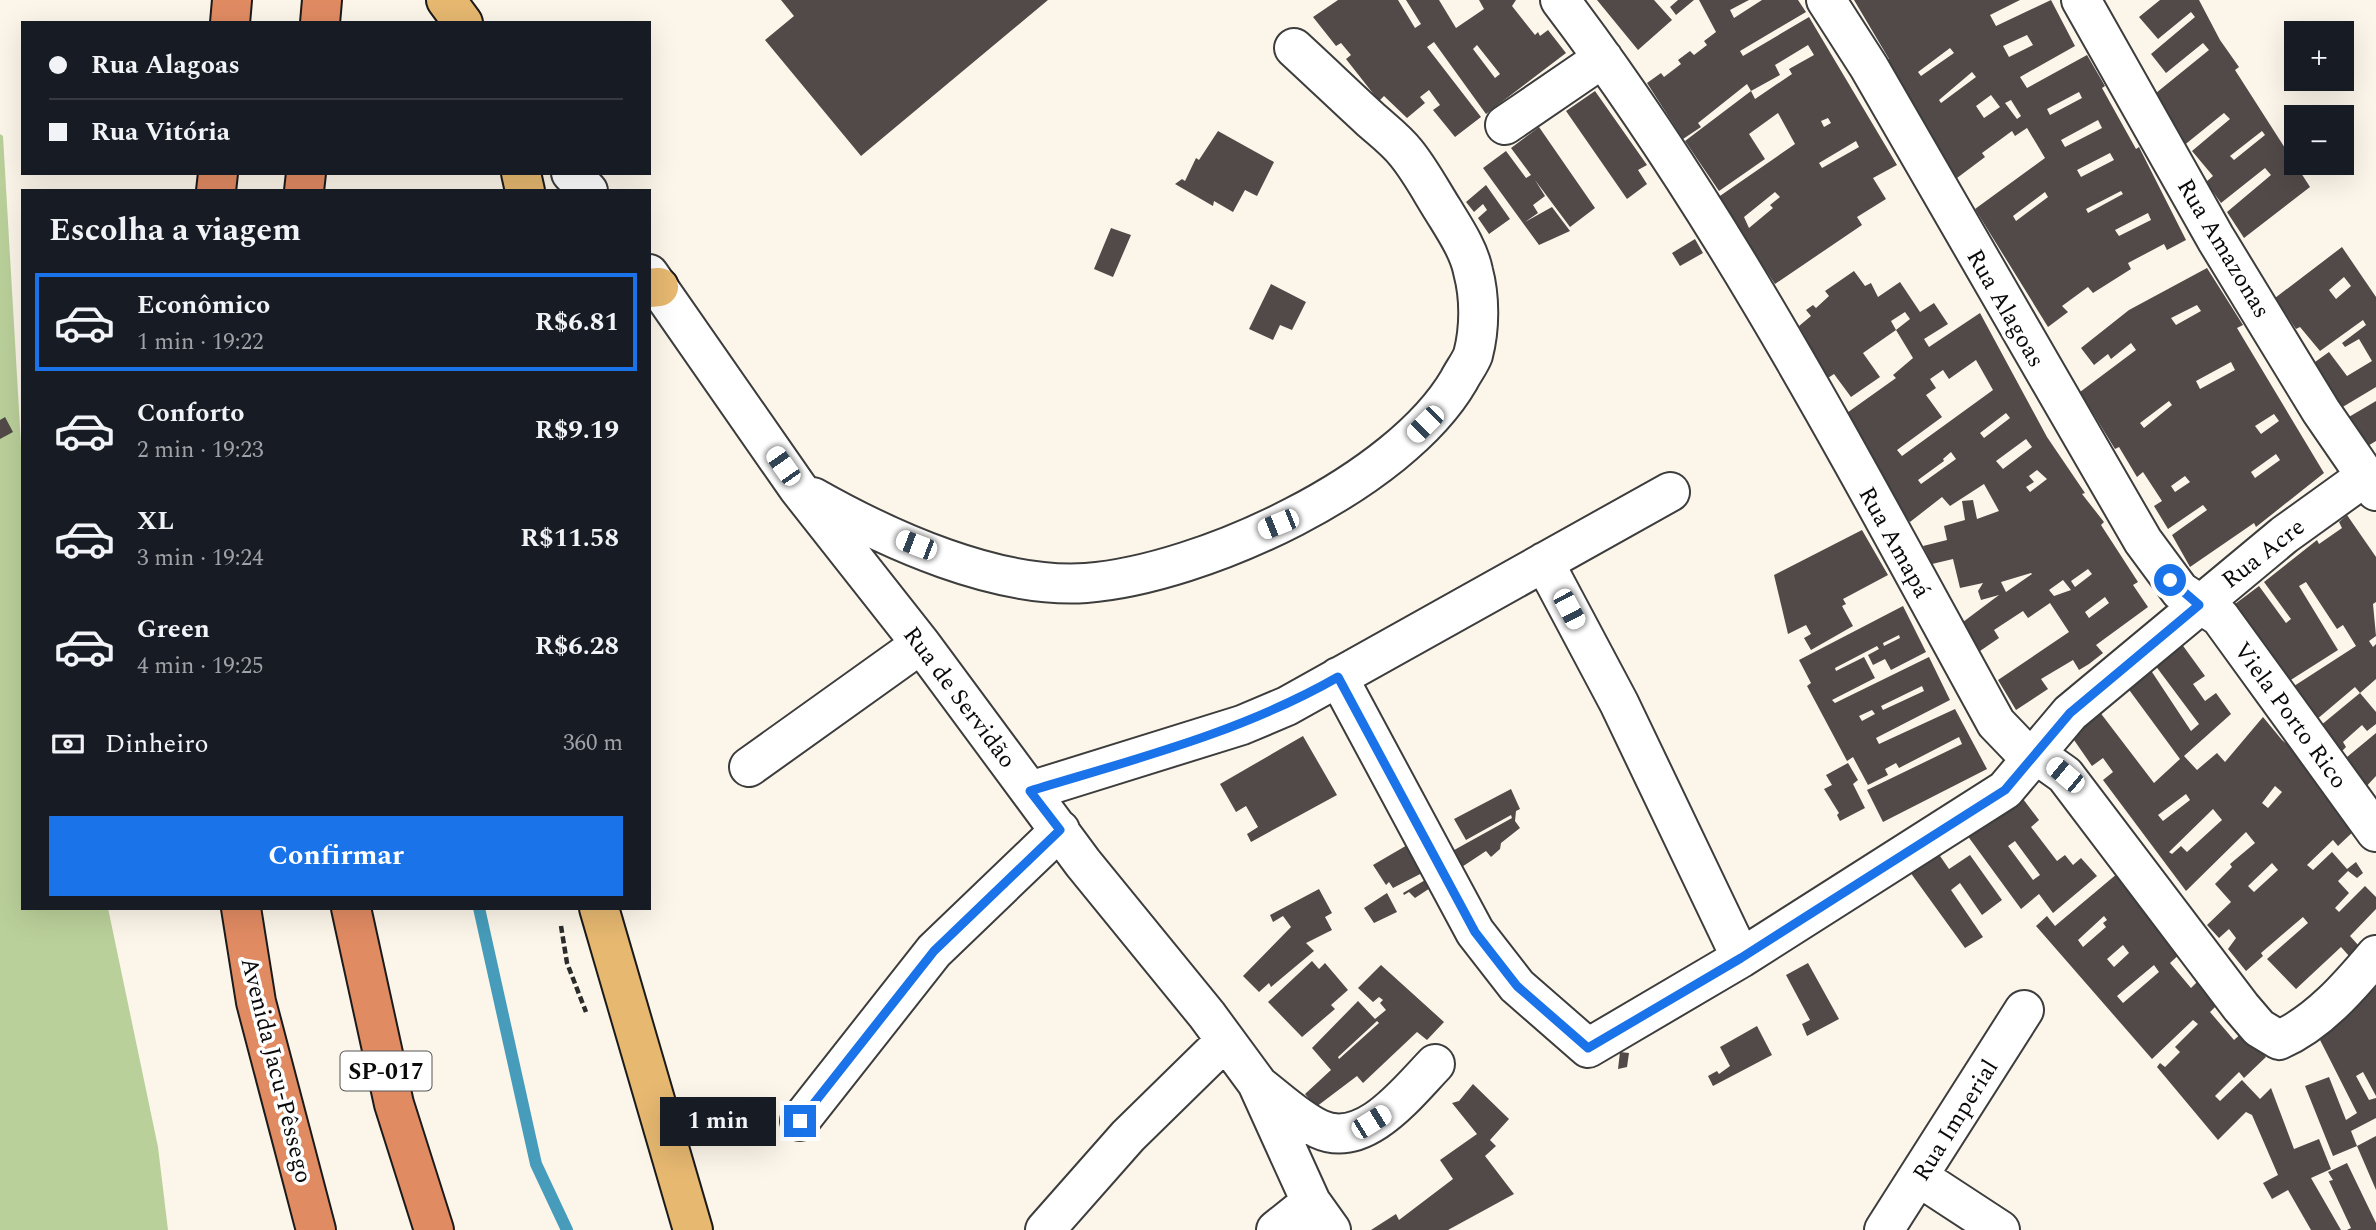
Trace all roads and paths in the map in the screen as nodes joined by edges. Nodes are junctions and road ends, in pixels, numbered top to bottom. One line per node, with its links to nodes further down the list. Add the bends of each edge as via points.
1 (232, 0): 7 (highway)
2 (322, 0): 8 (highway)
3 (446, 0): 9 (main road)
4 (1560, 0): 11 (street, Rua Amapá)
5 (1826, 0): 20 (street, Rua Alagoas, via 2143,541 2170,580)
6 (2081, 0): 16 (street, Rua Amazonas, via 2216,239)
7 (230, 21)
8 (320, 21)
9 (462, 21)
10 (1294, 48): 17 (street, via 1405,152 1452,224 1473,268 1479,310 1472,356 1445,404 1406,444 1278,524 1164,568 1085,583 1031,579 966,565 866,526)
11 (1603, 58): 12 (street); 23 (street, Rua Amapá, via 1736,261 1996,723 2021,749)
12 (1505, 125)
13 (573, 175): 14 (street)
14 (586, 189)
15 (653, 283): 17 (street, Rua de Servidão)
16 (2371, 484): 20 (street, Rua Acre, via 2284,535)
17 (798, 488): 21 (street, Rua de Servidão)
18 (1670, 492): 19 (street)
19 (1544, 562): 22 (street); 32 (street, via 1619,703)
20 (2199, 605): 23 (street, Rua Acre, via 2070,713); 27 (street, Viela Porto Rico, via 2228,627)
21 (921, 644): 24 (street); 25 (street, Rua de Servidão)
22 (1338, 677): 25 (street, via 1242,725); 32 (street, Rua Acre, via 1475,932 1517,986 1588,1048)
23 (2036, 755): 31 (street, Rua Amapá, via 2065,775 2241,1007 2259,1028 2279,1040 2326,1009); 32 (street, Rua Acre, via 2005,790)
24 (749, 767)
25 (1030, 791): 26 (street, Rua de Servidão)
26 (1060, 830): 34 (street, Rua de Servidão); 37 (street, via 934,951)
27 (2376, 832)
28 (241, 910): 40 (highway, Avenida Jacu-Pêssego, via 256,1002)
29 (351, 910): 41 (highway, SP-017, via 394,1104)
30 (599, 910): 42 (main road)
31 (2376, 955)
32 (1741, 958)
33 (2024, 1010): 38 (street, Rua Imperial)
34 (1225, 1041): 36 (street, Rua de Servidão); 43 (street, via 1128,1136)
35 (1435, 1064): 36 (street, via 1385,1113 1357,1130 1336,1134 1301,1118)
36 (1257, 1083): 39 (street, Rua de Servidão)
37 (800, 1121)
38 (1919, 1177): 45 (street, Rua Imperial); 46 (street)
39 (1321, 1216): 44 (street)
40 (316, 1230)
41 (434, 1230)
42 (693, 1230)
43 (1045, 1230)
44 (1276, 1230)
45 (1884, 1230)
46 (2000, 1230)

